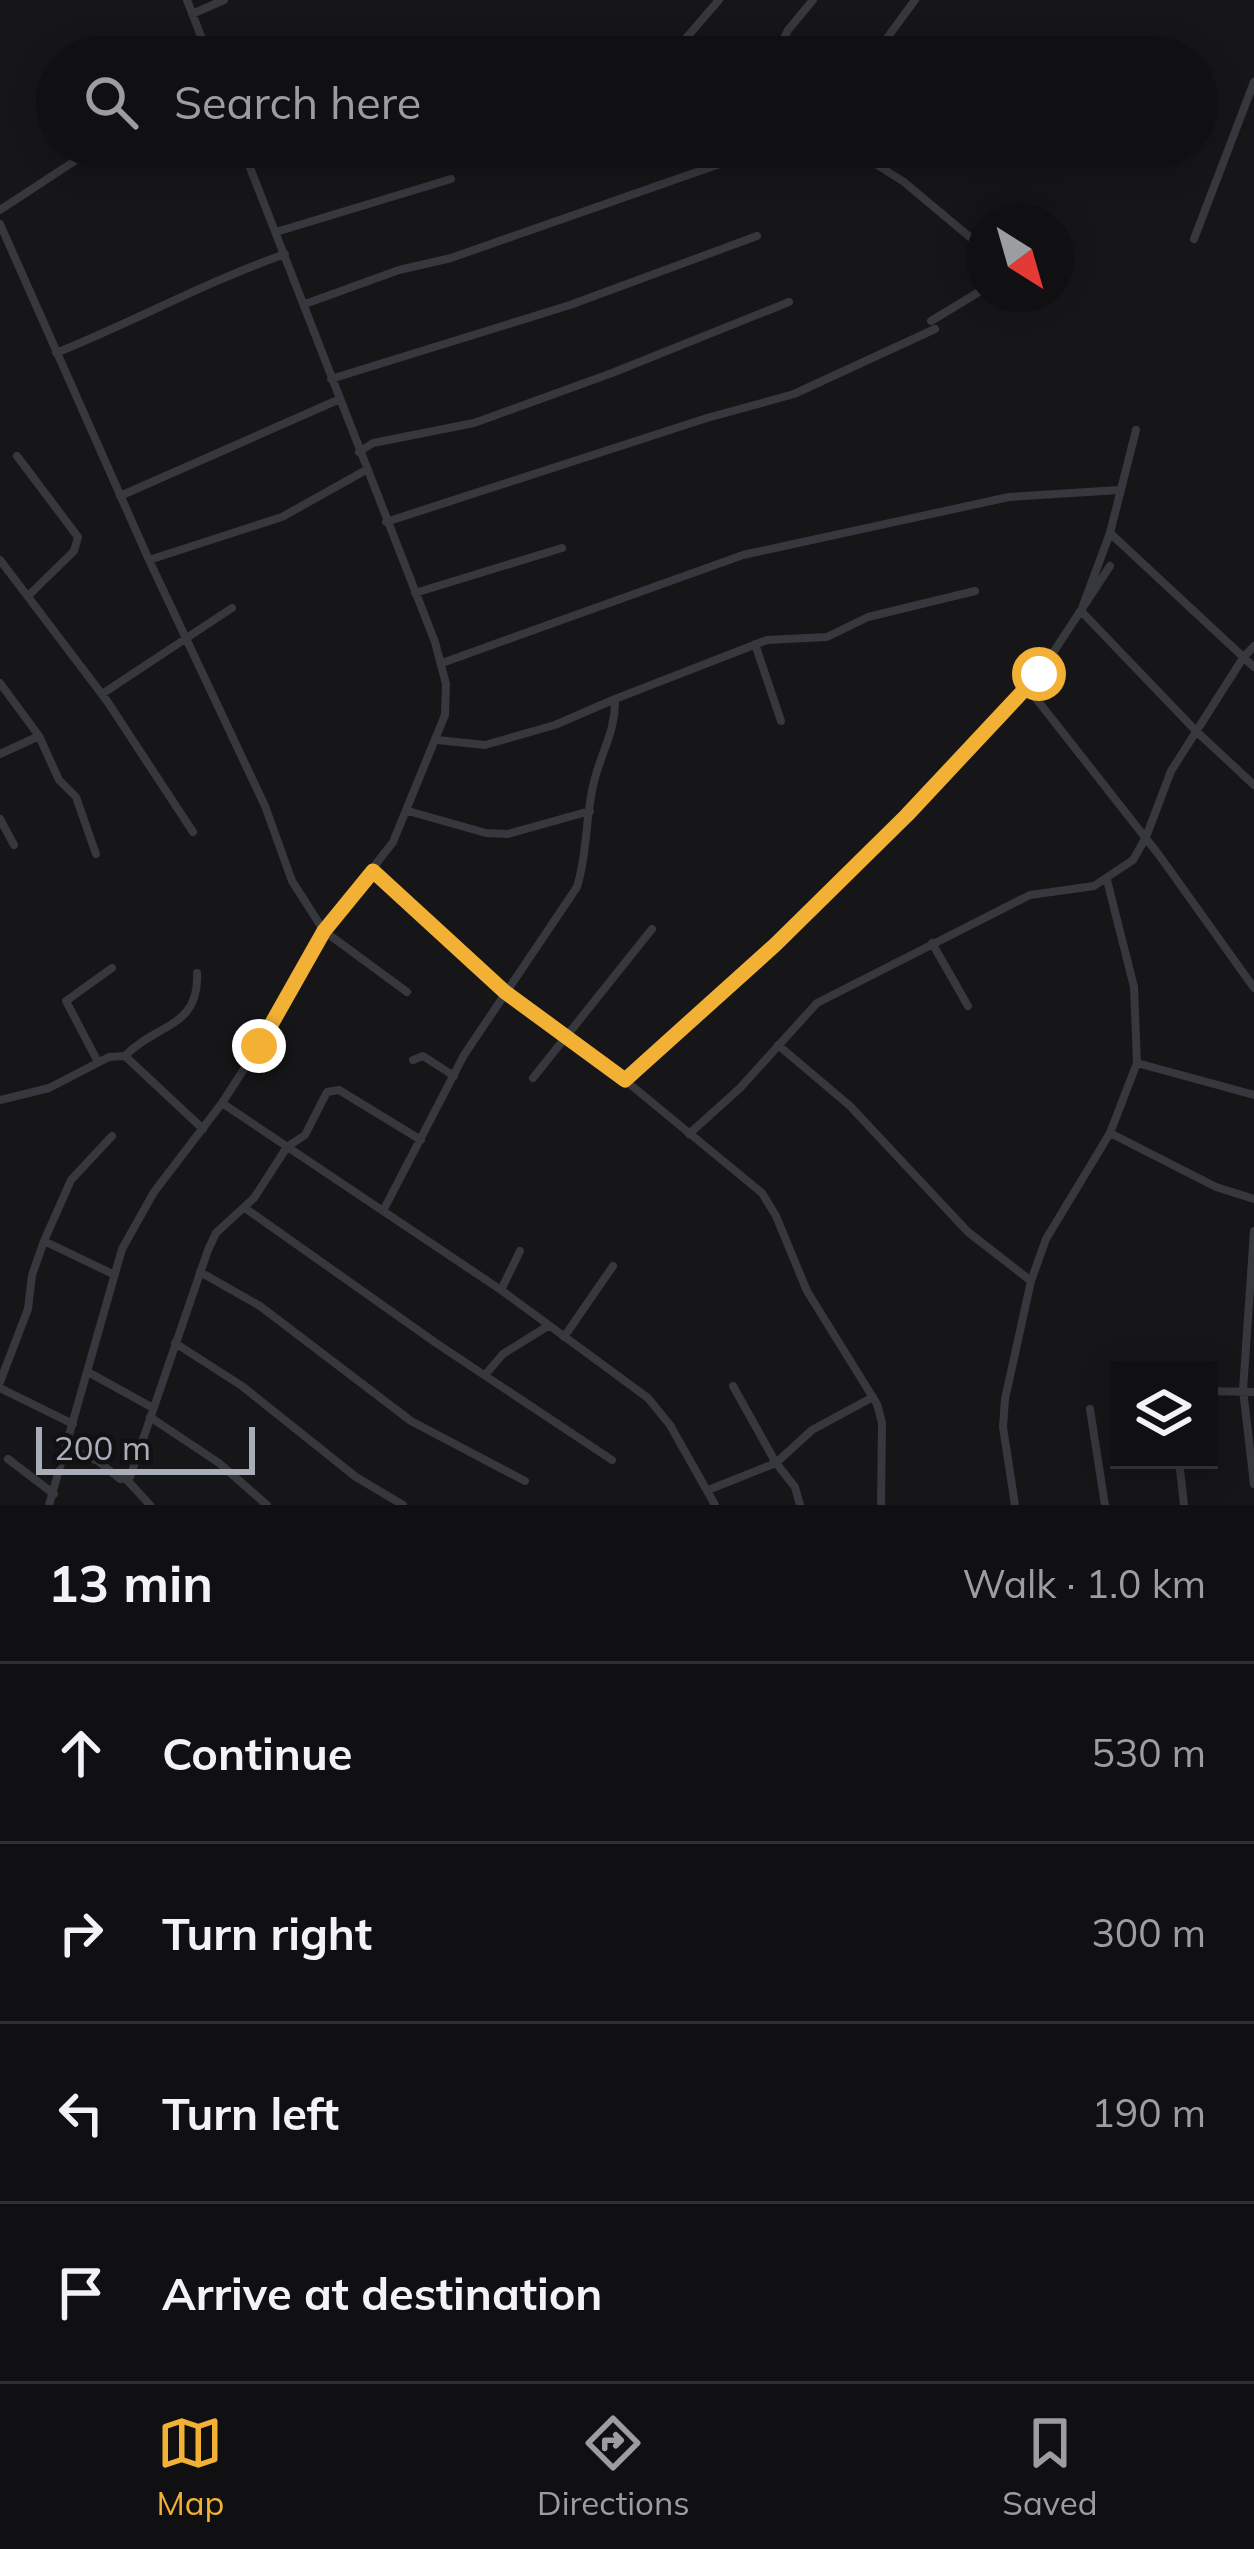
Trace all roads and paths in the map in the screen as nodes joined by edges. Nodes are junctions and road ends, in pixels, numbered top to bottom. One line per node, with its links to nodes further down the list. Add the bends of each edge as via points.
1 (187, 0): 6 (street)
2 (224, 0): 6 (street)
3 (719, 0): 8 (street)
4 (813, 0): 9 (street)
5 (915, 0): 10 (street)
6 (192, 14): 7 (street)
7 (201, 36)
8 (688, 36)
9 (785, 36)
10 (888, 36)
11 (1254, 82): 22 (street)
12 (64, 168): 17 (street)
13 (251, 168): 19 (street)
14 (708, 168): 26 (street)
15 (882, 168): 20 (street)
16 (451, 179): 19 (street)
17 (0, 210)
18 (0, 224): 27 (street)
19 (276, 232): 23 (street)
20 (966, 234)
21 (757, 236): 28 (street)
22 (1194, 239)
23 (285, 254): 26 (street); 27 (street)
24 (790, 302): 31 (street, via 474,423)
25 (966, 302): 36 (street, via 794,394)
26 (304, 304): 28 (street)
27 (56, 353): 35 (street)
28 (331, 379): 29 (street)
29 (340, 399): 31 (street); 35 (street)
30 (1136, 430): 34 (street)
31 (359, 452): 33 (street)
32 (17, 456): 44 (street, via 78,537)
33 (366, 470): 36 (street); 40 (street, via 282,517)
34 (1119, 490): 37 (street); 50 (street, via 1009,497 743,555)
35 (121, 496): 40 (street)
36 (386, 522): 43 (street)
37 (1110, 533): 49 (street); 57 (street, via 1081,611)
38 (562, 548): 43 (street)
39 (0, 560): 44 (street)
40 (149, 560): 46 (street)
41 (1110, 566): 53 (street)
42 (975, 591): 47 (street, via 868,617 827,637)
43 (415, 593): 50 (street)
44 (28, 596): 54 (street)
45 (232, 608): 46 (street)
46 (187, 639): 54 (street); 72 (street, via 292,881)
47 (755, 644): 55 (street); 56 (street)
48 (1254, 646): 49 (street)
49 (1243, 658): 51 (street); 57 (street)
50 (442, 663): 59 (street, via 446,701)
51 (1254, 668)
52 (0, 683): 58 (street)
53 (1027, 687): 66 (street); 87 (street, via 776,944)
54 (102, 694): 65 (street)
55 (615, 699): 59 (street, via 485,745); 63 (street)
56 (781, 721)
57 (1196, 731): 61 (street); 66 (street)
58 (39, 736): 60 (street); 68 (street, via 82,810)
59 (436, 740): 62 (street)
60 (0, 754)
61 (1254, 784)
62 (408, 811): 63 (street, via 508,834); 69 (street)
63 (590, 811): 78 (street, via 577,887)
64 (0, 819): 67 (street)
65 (193, 832)
66 (1146, 837): 70 (street); 74 (street, via 1254,988)
67 (14, 845)
68 (96, 854)
69 (373, 871): 72 (street); 78 (street)
70 (1107, 880): 73 (street, via 1030,895); 84 (street, via 1134,987)
71 (652, 929): 86 (street)
72 (324, 931): 77 (street); 90 (street)
73 (932, 943): 79 (street); 80 (street, via 817,1003)
74 (1229, 953)
75 (112, 968): 83 (street, via 66,1000)
76 (197, 973): 81 (street, via 191,1009)
77 (407, 992)
78 (505, 992): 85 (street); 87 (street)
79 (968, 1006)
80 (778, 1045): 93 (street); 106 (street, via 850,1106 968,1232)
81 (125, 1056): 83 (street); 91 (street)
82 (413, 1060): 85 (street, via 424,1056)
83 (98, 1062): 89 (street, via 49,1088)
84 (1137, 1063): 88 (street); 92 (street)
85 (454, 1076): 95 (street)
86 (533, 1078)
87 (625, 1080): 93 (street)
88 (1254, 1095)
89 (0, 1100)
90 (222, 1103): 91 (street); 96 (street)
91 (203, 1129): 105 (street, via 135,1222)
92 (1110, 1133): 97 (street); 106 (street, via 1046,1238)
93 (689, 1134): 118 (street, via 762,1193 807,1291)
94 (112, 1136): 101 (street, via 71,1180)
95 (421, 1140): 96 (street, via 332,1090 305,1135); 99 (street)
96 (287, 1147): 98 (street); 99 (street)
97 (1254, 1199)
98 (245, 1208): 104 (street, via 216,1233); 112 (street)
99 (383, 1210): 107 (street)
100 (1254, 1231): 115 (street)
101 (44, 1240): 105 (street); 113 (street)
102 (520, 1251): 107 (street)
103 (613, 1266): 109 (street)
104 (200, 1272): 110 (street); 128 (street, via 260,1306 412,1421)
105 (116, 1274): 111 (street)
106 (1031, 1281): 139 (street, via 1003,1427)
107 (501, 1290): 108 (street)
108 (548, 1326): 109 (street); 112 (street, via 502,1354)
109 (564, 1337): 130 (street, via 648,1398)
110 (175, 1342): 120 (street); 135 (street)
111 (88, 1372): 120 (street); 121 (street)
112 (485, 1375): 124 (street)
113 (0, 1385): 121 (street)
114 (733, 1386): 125 (street)
115 (1243, 1390): 116 (street); 117 (street); 129 (street)
116 (1218, 1391)
117 (1254, 1392)
118 (873, 1397): 125 (street, via 812,1430); 138 (street, via 882,1423)
119 (1090, 1408): 140 (street)
120 (151, 1413): 127 (street); 134 (street)
121 (73, 1424): 122 (street)
122 (66, 1447): 127 (street); 131 (street)
123 (8, 1460): 131 (street)
124 (612, 1460)
125 (776, 1463): 130 (street); 137 (street)
126 (1180, 1469): 141 (street)
127 (127, 1480): 133 (street)
128 (524, 1481)
129 (1254, 1484)
130 (708, 1490): 136 (street)
131 (54, 1494): 132 (street)
132 (50, 1505)
133 (150, 1505)
134 (267, 1505)
135 (403, 1505)
136 (715, 1505)
137 (800, 1505)
138 (880, 1505)
139 (1015, 1505)
140 (1105, 1505)
141 (1184, 1505)

